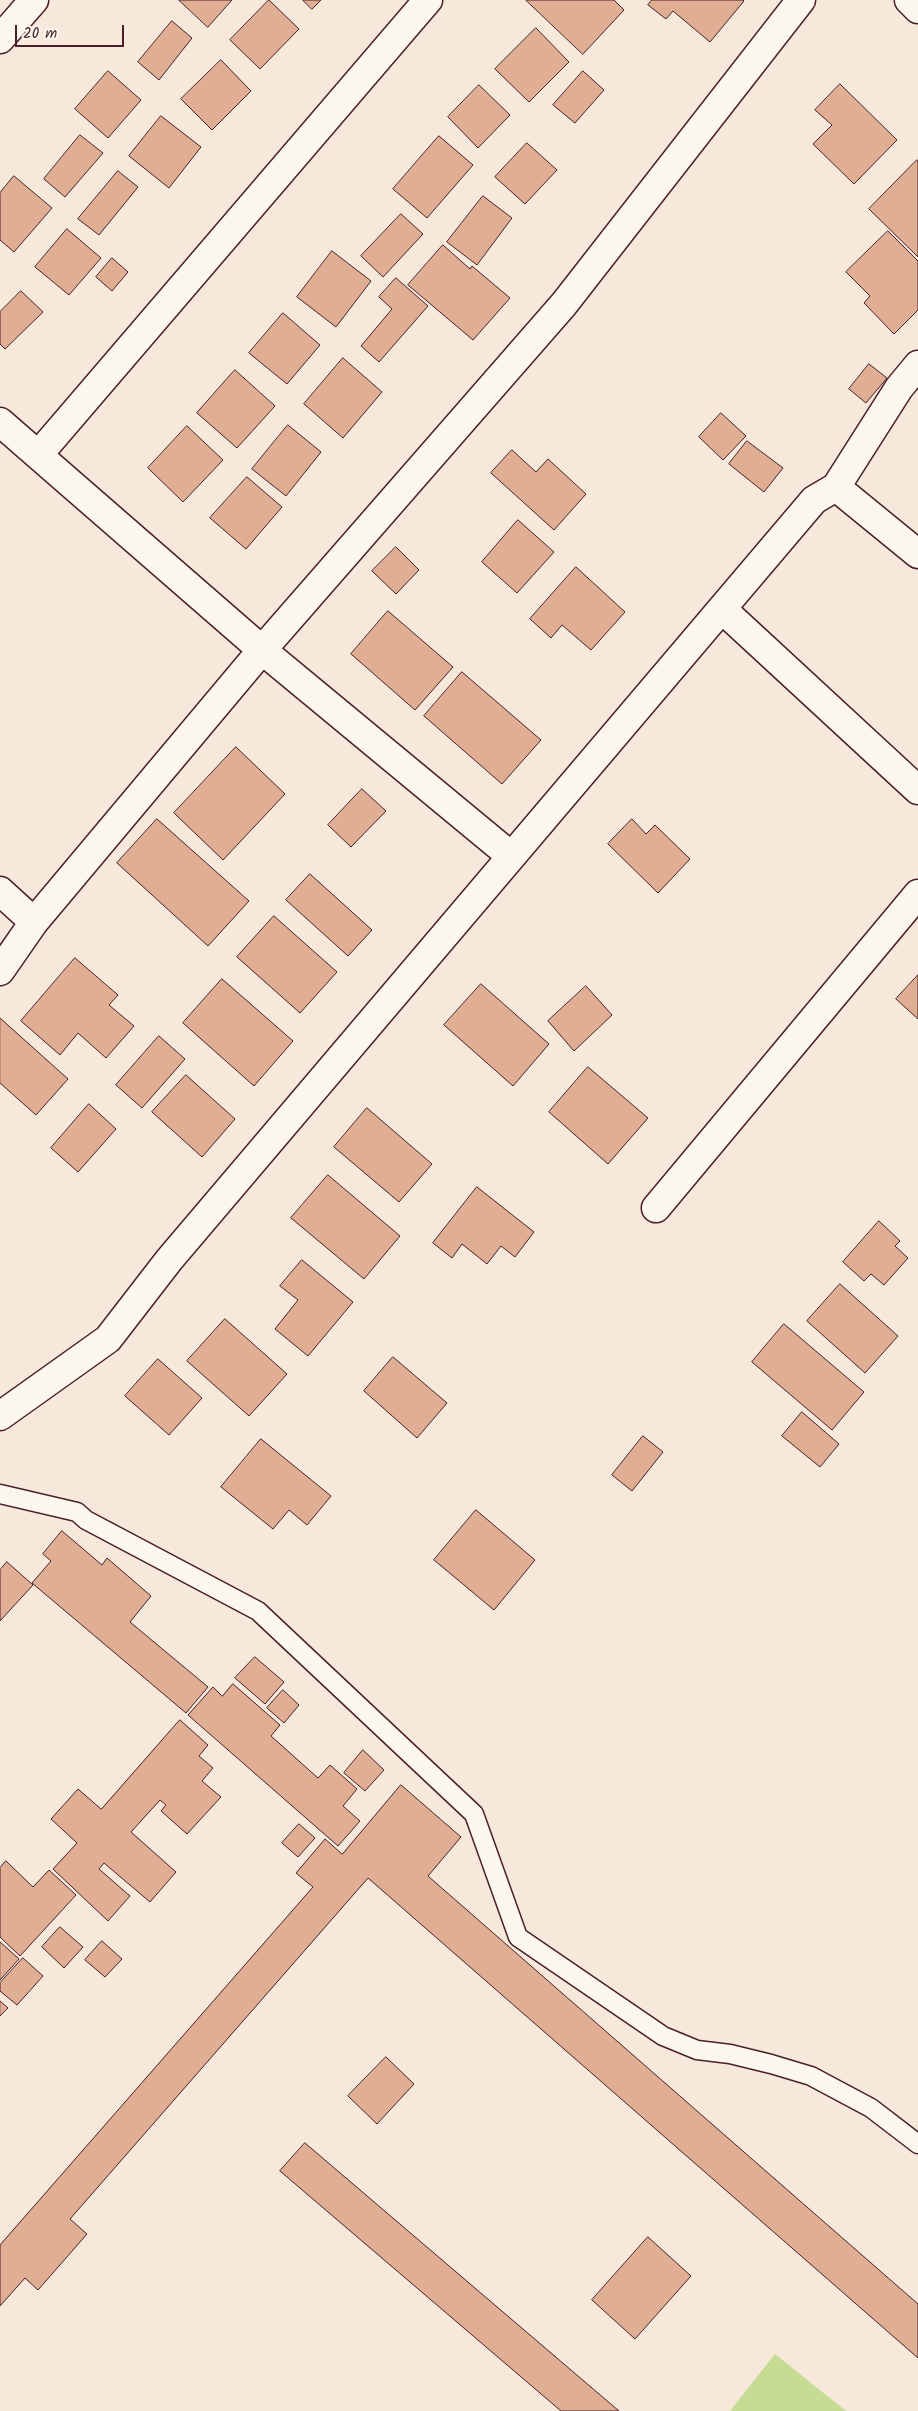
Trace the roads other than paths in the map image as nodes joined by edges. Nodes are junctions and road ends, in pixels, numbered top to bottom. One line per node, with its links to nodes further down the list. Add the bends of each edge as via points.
1 (34, 0): 6 (street)
2 (428, 0): 9 (street)
3 (801, 0): 13 (street, via 564,304)
4 (909, 0): 5 (street)
5 (918, 9)
6 (0, 39)
7 (918, 365): 10 (street, via 898,388)
8 (0, 422): 9 (street)
9 (39, 454): 13 (street)
10 (836, 487): 11 (street); 12 (street, via 814,500)
11 (918, 554)
12 (722, 609): 14 (street); 15 (street)
13 (262, 650): 15 (street); 18 (street)
14 (918, 790)
15 (511, 856): 21 (street, via 169,1260 108,1339)
16 (0, 891): 18 (street)
17 (918, 894): 20 (street)
18 (34, 922): 19 (street)
19 (0, 971)
20 (656, 1208)
21 (0, 1416)
22 (0, 1494): 23 (lane, via 77,1512 86,1520 258,1611 474,1814 518,1937 664,2036 697,2050 763,2062 811,2076 871,2108)
23 (918, 2144)

